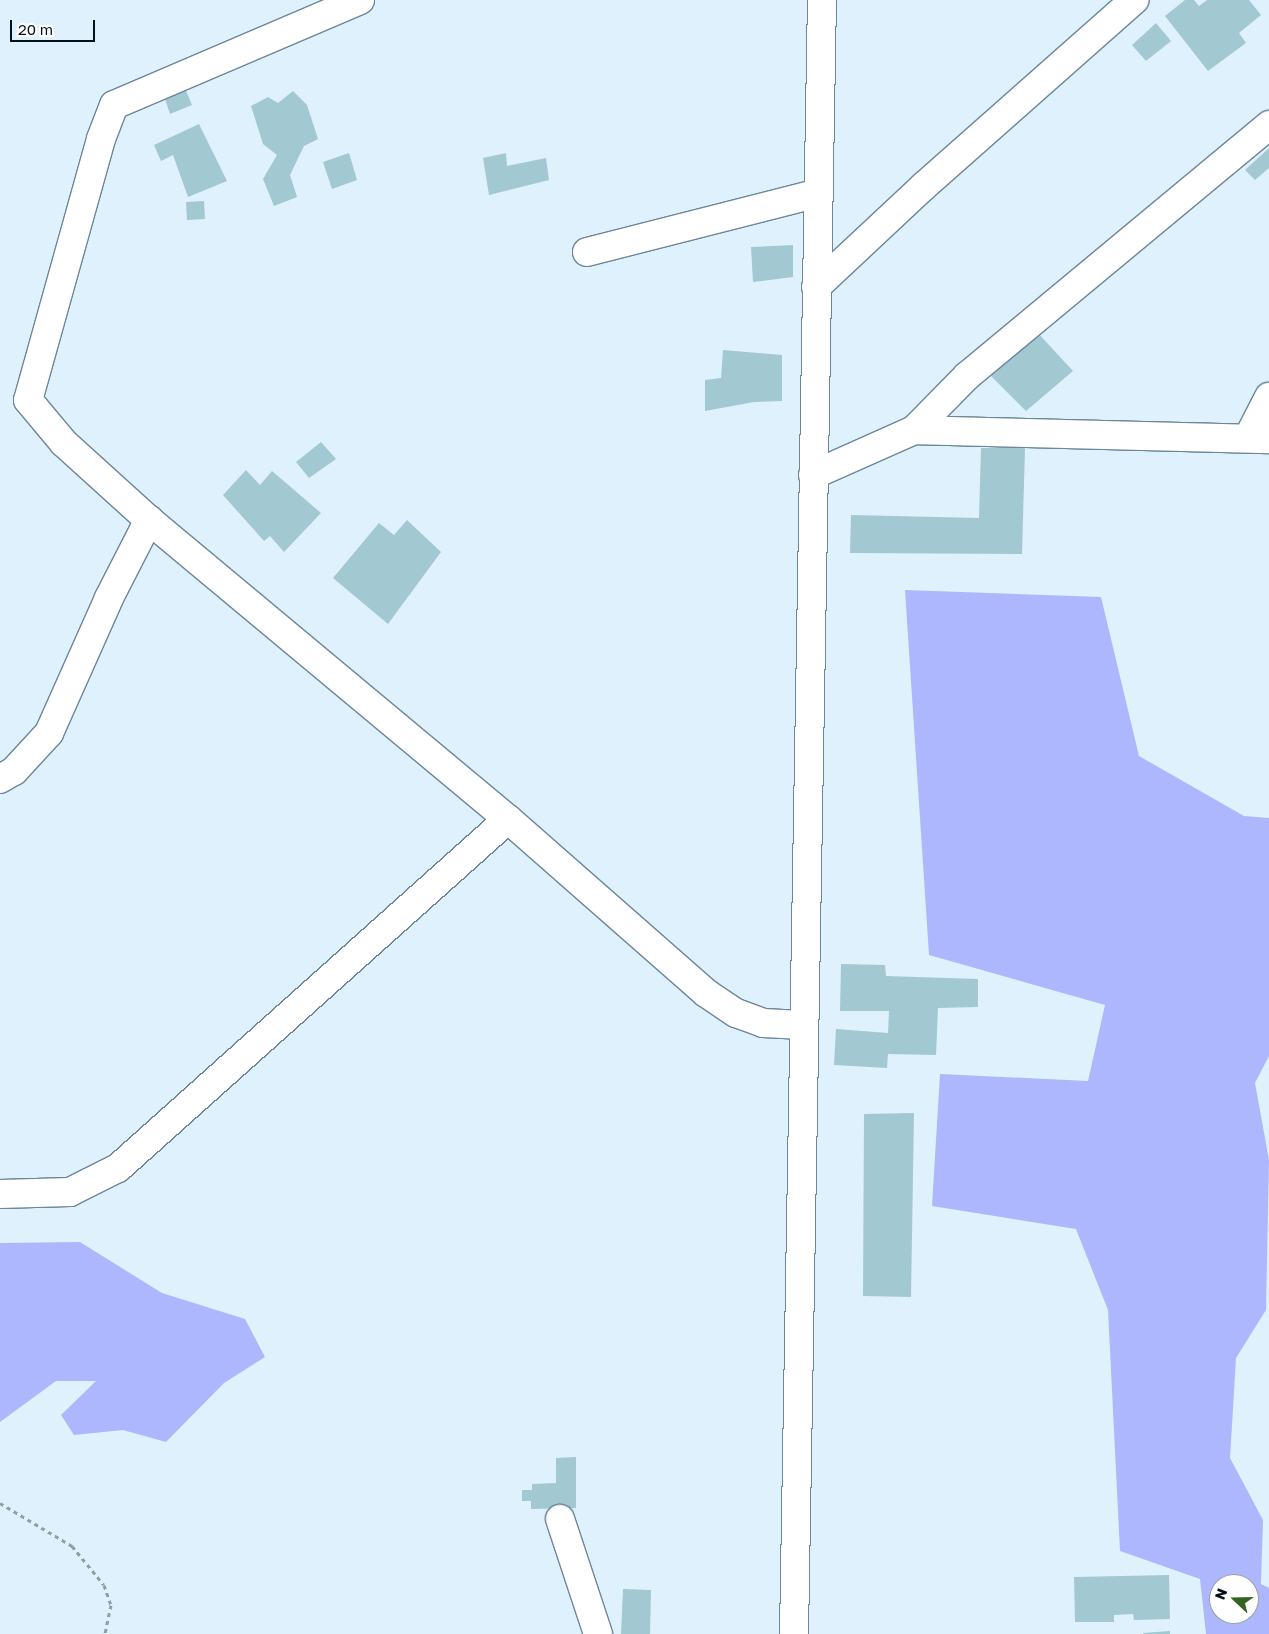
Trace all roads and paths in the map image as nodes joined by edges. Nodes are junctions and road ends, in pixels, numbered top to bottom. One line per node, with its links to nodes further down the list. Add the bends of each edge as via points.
1 (360, 0): 12 (street, via 114,105 100,139 28,400 64,443)
2 (822, 0): 5 (street)
3 (1134, 0): 7 (street, via 924,186)
4 (1269, 125): 9 (street, via 967,376)
5 (818, 193): 6 (street); 7 (street)
6 (588, 252)
7 (816, 287): 11 (street)
8 (1269, 397): 10 (street)
9 (914, 430): 10 (street); 11 (street)
10 (1259, 438)
11 (813, 475): 15 (street)
12 (149, 520): 13 (street, via 109,598 49,732 14,771); 14 (street)
13 (0, 779)
14 (508, 819): 15 (street, via 706,993 736,1013 763,1023); 16 (street, via 118,1168 70,1192)
15 (803, 1024): 21 (street)
16 (0, 1194)
17 (0, 1503): 19 (path, via 72,1546 104,1585 111,1605)
18 (560, 1519): 20 (street)
19 (105, 1634)
20 (598, 1634)
21 (794, 1634)

